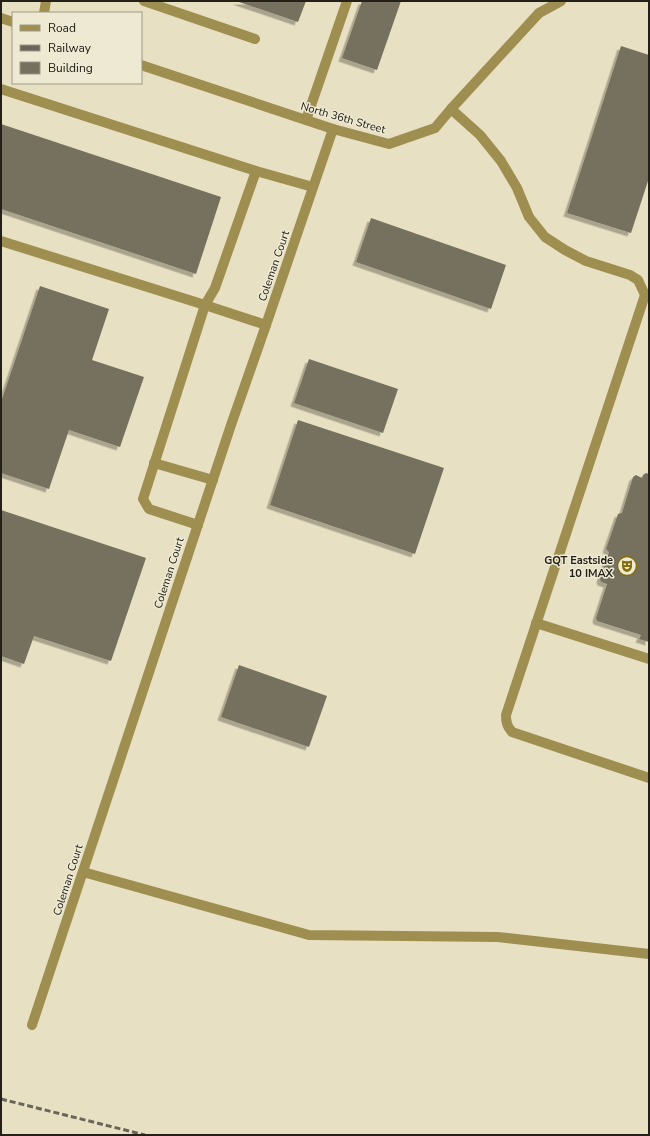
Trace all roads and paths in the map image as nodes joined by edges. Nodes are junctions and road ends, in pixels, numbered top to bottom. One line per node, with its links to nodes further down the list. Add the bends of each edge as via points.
1 (46, 1): 5 (street)
2 (144, 1): 8 (street)
3 (347, 1): 12 (street)
4 (561, 1): 11 (street, North 36th Street, via 539,13)
5 (44, 12)
6 (1, 18): 7 (street)
7 (12, 22)
8 (255, 39)
9 (142, 65): 12 (street, North 36th Street)
10 (1, 89): 14 (street)
11 (451, 109): 13 (street, North 36th Street, via 435,128 388,144); 17 (street, via 480,135 502,161 529,217 545,237 586,261 630,274 638,280)
12 (306, 120): 13 (street, North 36th Street)
13 (333, 130): 15 (street, Coleman Court)
14 (256, 171): 15 (street); 18 (street, via 216,288)
15 (313, 186): 19 (street, Coleman Court)
16 (1, 241): 18 (street)
17 (647, 295): 23 (street)
18 (205, 305): 19 (street); 20 (street)
19 (266, 325): 21 (street, Coleman Court)
20 (154, 463): 21 (street); 22 (street, via 143,499 149,509)
21 (213, 480): 22 (street, Coleman Court)
22 (198, 525): 26 (street, Coleman Court)
23 (536, 623): 24 (street); 25 (street, via 506,715 507,727 512,732)
24 (649, 659)
25 (649, 778)
26 (83, 872): 27 (street, via 308,935 498,937); 28 (street, Coleman Court)
27 (649, 954)
28 (32, 1025)

